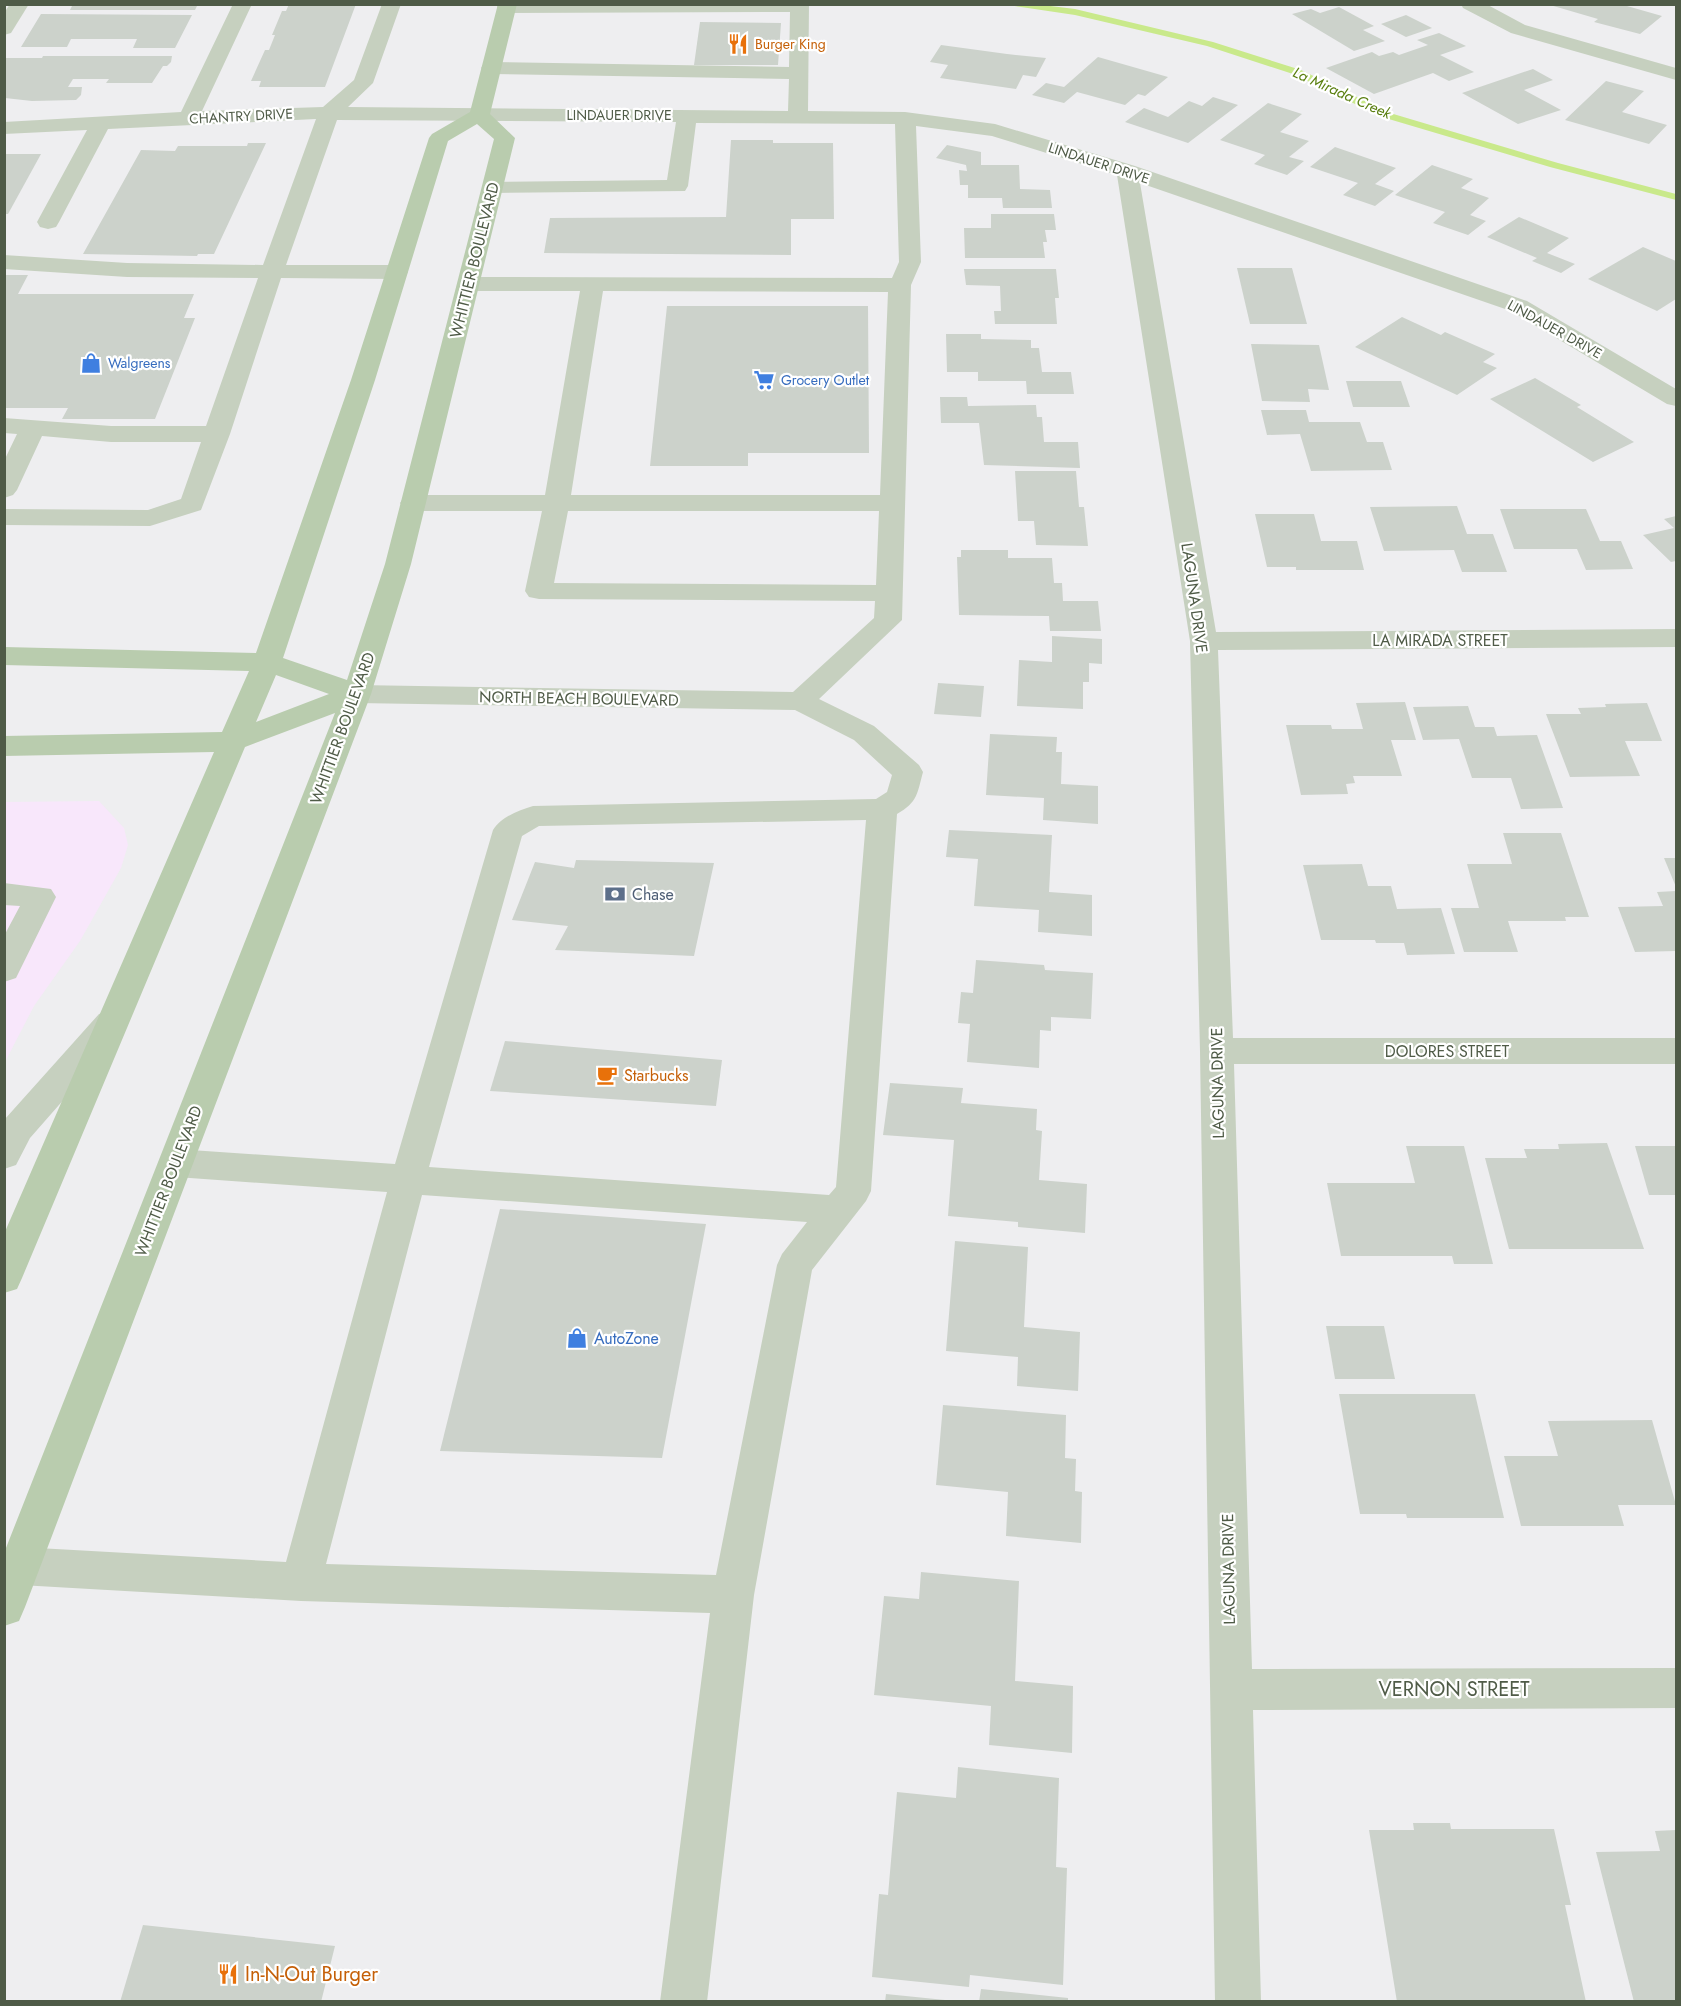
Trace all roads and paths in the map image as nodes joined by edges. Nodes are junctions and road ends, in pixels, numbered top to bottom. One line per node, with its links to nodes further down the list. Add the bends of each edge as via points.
1 (20, 4): 6 (street)
2 (243, 4): 15 (street)
3 (392, 4): 10 (street, via 363,83)
4 (1470, 4): 9 (street, via 1518,28)
5 (508, 6): 7 (main road); 8 (street, via 800,6)
6 (4, 29)
7 (491, 68): 8 (street); 11 (main road)
8 (799, 73): 13 (street)
9 (1677, 74)
10 (329, 113): 11 (street, CHANTRY DRIVE); 15 (street, CHANTRY DRIVE); 22 (street)
11 (479, 115): 12 (street, LINDAUER DRIVE); 19 (main road, WHITTIER BOULEVARD, via 505,138); 23 (main road, via 439,138)
12 (687, 116): 13 (street, LINDAUER DRIVE); 19 (street, via 677,186)
13 (798, 117): 14 (street, LINDAUER DRIVE)
14 (905, 118): 18 (street, LINDAUER DRIVE, via 995,130); 26 (street, via 910,262)
15 (188, 119): 16 (street, CHANTRY DRIVE)
16 (100, 124): 17 (street, CHANTRY DRIVE); 20 (street)
17 (4, 128)
18 (1127, 171): 27 (street, LINDAUER DRIVE, via 1519,306); 38 (street, LAGUNA DRIVE)
19 (493, 188): 24 (main road, WHITTIER BOULEVARD)
20 (48, 222)
21 (4, 262): 22 (street, via 95,269)
22 (272, 271): 23 (street); 30 (street)
23 (397, 272): 40 (main road)
24 (469, 284): 25 (street); 32 (main road, WHITTIER BOULEVARD)
25 (593, 284): 26 (street); 33 (street)
26 (900, 285): 34 (street)
27 (1677, 399)
28 (4, 425): 29 (street)
29 (33, 427): 30 (street, via 111,434); 31 (street)
30 (217, 434): 35 (street, via 192,504 150,518)
31 (4, 490)
32 (413, 504): 33 (street); 41 (main road, WHITTIER BOULEVARD)
33 (557, 504): 34 (street); 36 (street, via 539,591)
34 (891, 504): 36 (street)
35 (4, 517)
36 (888, 593): 42 (street, via 888,620)
37 (1677, 638): 38 (street, LA MIRADA STREET)
38 (1204, 641): 49 (street, LAGUNA DRIVE)
39 (4, 656): 40 (main road, NORTH BEACH BOULEVARD)
40 (267, 662): 41 (main road, NORTH BEACH BOULEVARD); 43 (main road)
41 (357, 694): 42 (street, NORTH BEACH BOULEVARD); 43 (main road, NORTH BEACH BOULEVARD); 52 (main road, WHITTIER BOULEVARD)
42 (800, 701): 45 (street, via 864,733 908,772 901,798)
43 (231, 742): 44 (main road, NORTH BEACH BOULEVARD); 48 (main road)
44 (4, 746)
45 (882, 809): 53 (street, via 533,816 508,830); 54 (street, via 853,1191)
46 (4, 894): 47 (street, via 40,897)
47 (4, 970)
48 (116, 1017): 51 (street, via 17,1129); 55 (main road)
49 (1217, 1051): 50 (street, DOLORES STREET); 61 (street, LAGUNA DRIVE)
50 (1677, 1051)
51 (4, 1155)
52 (176, 1163): 53 (street); 56 (main road, WHITTIER BOULEVARD)
53 (408, 1179): 54 (street); 57 (street)
54 (837, 1210): 58 (street, via 795,1265)
55 (4, 1278)
56 (20, 1566): 57 (street); 59 (main road, WHITTIER BOULEVARD)
57 (301, 1582): 58 (street)
58 (733, 1595): 62 (street)
59 (4, 1607)
60 (1677, 1688): 61 (street, VERNON STREET)
61 (1231, 1690): 63 (street, LAGUNA DRIVE)
62 (683, 2001)
63 (1238, 2001)

